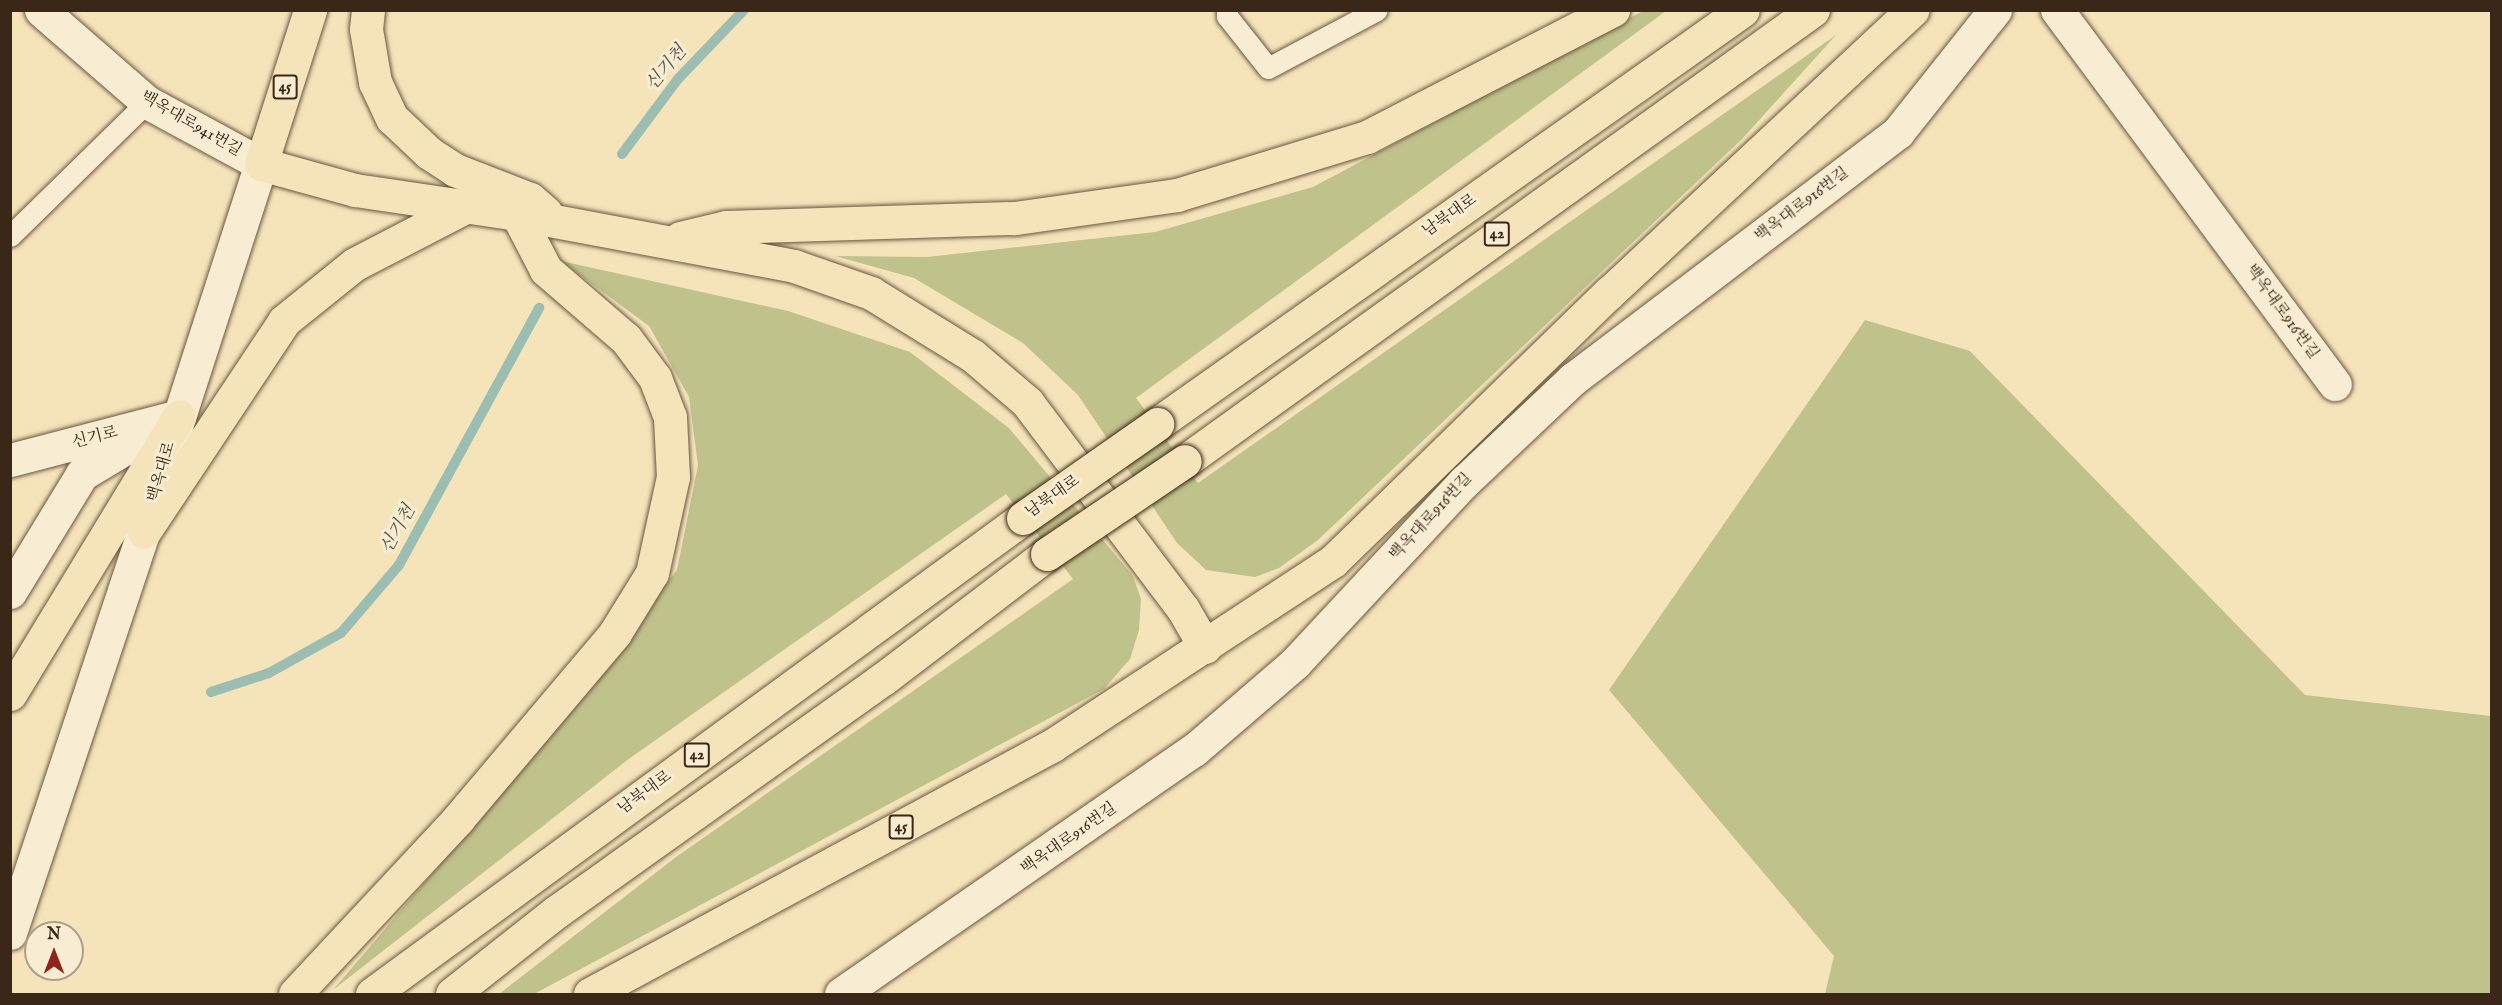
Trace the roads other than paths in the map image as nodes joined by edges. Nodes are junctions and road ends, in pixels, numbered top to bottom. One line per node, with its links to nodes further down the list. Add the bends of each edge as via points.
1 (41, 10): 12 (street, 백옥대로941번길)
2 (310, 10): 13 (main road, 백옥대로 / 45)
3 (368, 10): 16 (main road, via 366,29 375,82 393,118 429,153 456,170 530,200)
4 (1227, 10): 5 (lane, via 1227,16 1268,68)
5 (1377, 10)
6 (1613, 10): 18 (main road, via 1367,137 1177,195 1015,218 726,227)
7 (1743, 10): 28 (main road, 남북대로 / 42, bridge, via 1023,518)
8 (1813, 10): 29 (main road, 42, bridge, via 1185,461 1047,554 883,680 556,912)
9 (1912, 10): 24 (main road, via 1609,293 1333,561)
10 (1995, 10): 31 (street, 백옥대로916번길, via 1898,132 1573,379 1464,482 1295,663 1194,750)
11 (2057, 10): 19 (street, 백옥대로916번길)
12 (147, 102): 13 (street, 백옥대로941번길); 17 (lane)
13 (261, 164): 14 (main road, via 355,190); 20 (street, 백옥대로)
14 (467, 206): 15 (main road); 22 (main road, via 355,264 284,321)
15 (517, 214): 16 (main road); 27 (main road, via 546,270 626,339 655,378 670,417 673,477 652,573 615,633 458,819)
16 (556, 222): 18 (main road)
17 (10, 236)
18 (669, 241): 24 (main road, via 794,266 871,293 973,356 1027,402 1183,609)
19 (2335, 384)
20 (178, 416): 21 (street, 신기로); 22 (street, 백옥대로); 23 (street, via 82,474); 25 (main road)
21 (10, 460)
22 (144, 532): 26 (street, 백옥대로)
23 (10, 592)
24 (1205, 647): 30 (main road, 45, via 1053,745)
25 (10, 694)
26 (10, 933)
27 (295, 994)
28 (372, 994)
29 (452, 994)
30 (590, 994)
31 (841, 994)

